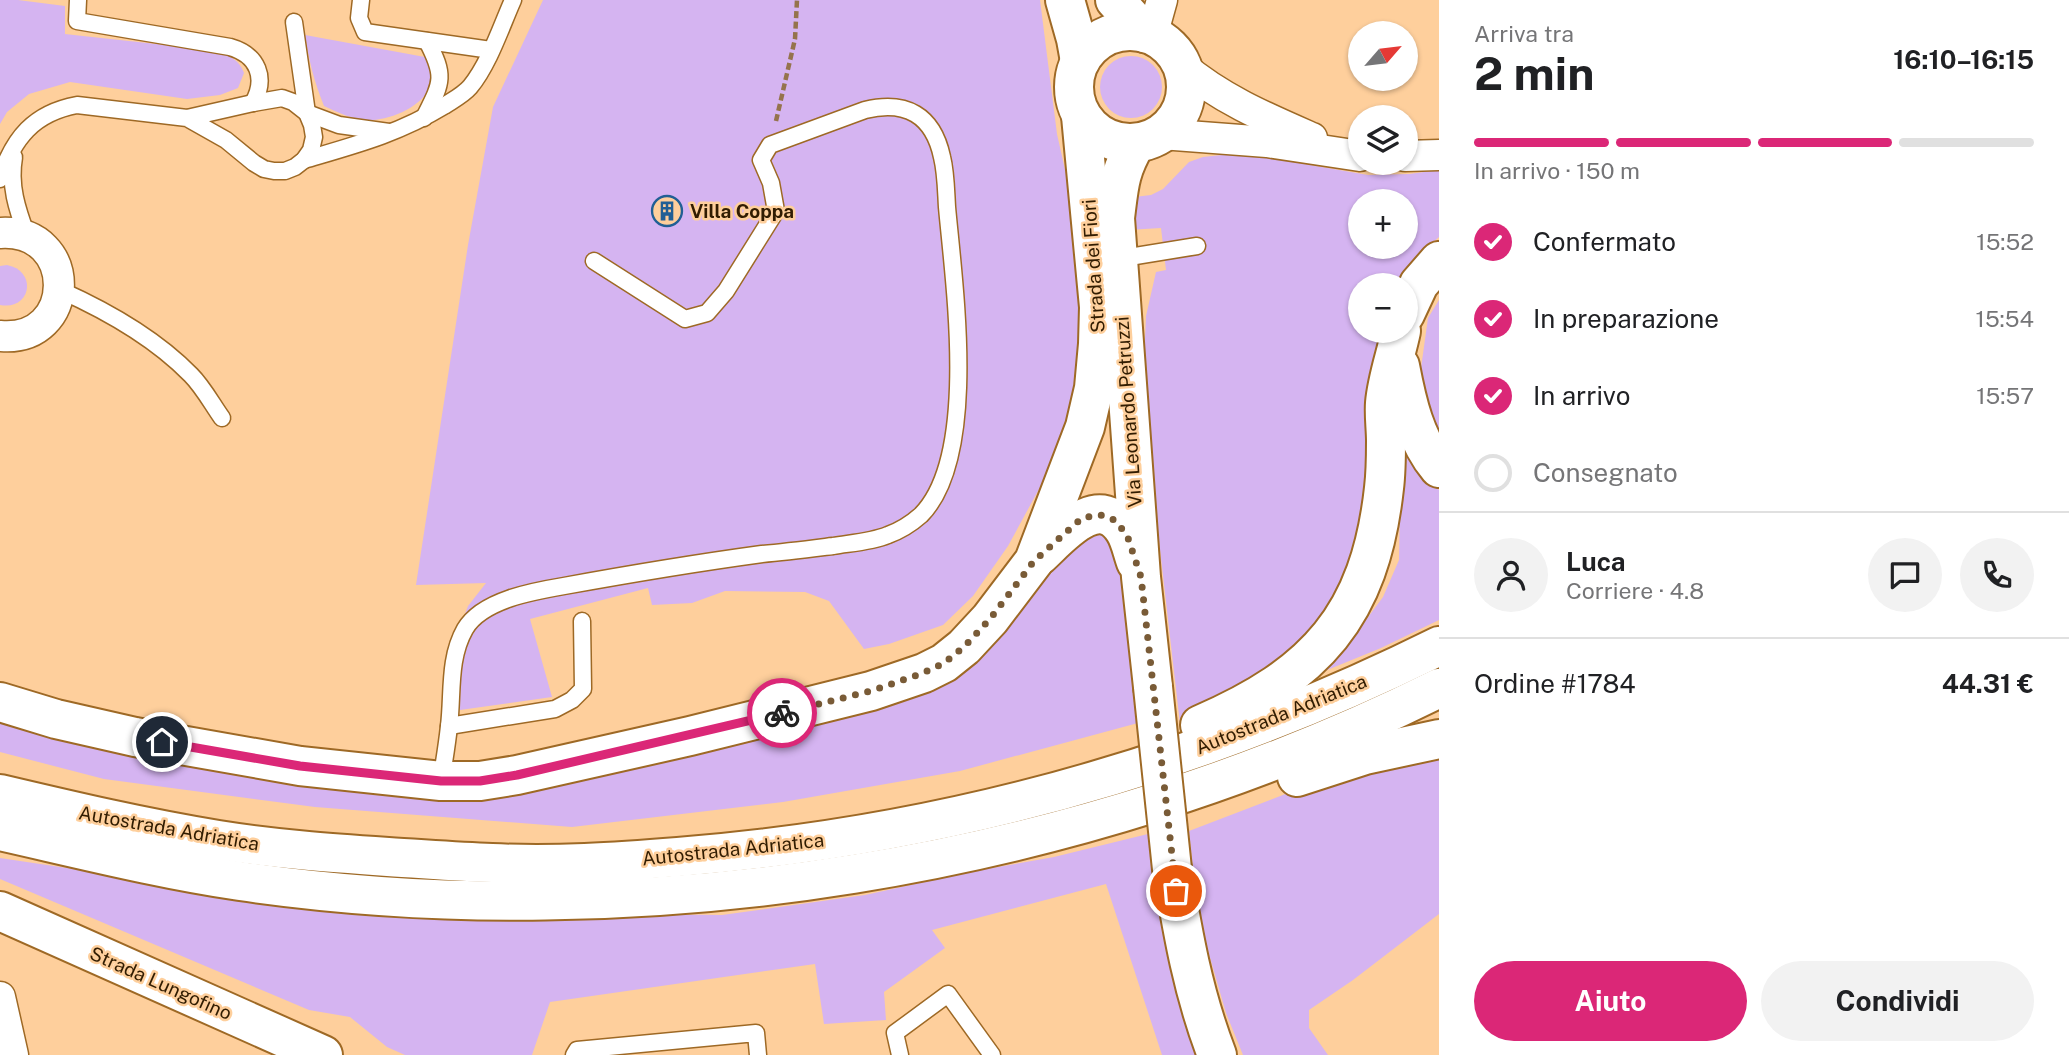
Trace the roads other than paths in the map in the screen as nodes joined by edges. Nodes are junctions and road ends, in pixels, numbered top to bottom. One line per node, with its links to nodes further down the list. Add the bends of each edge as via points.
1 (78, 0): 12 (lane, via 77,21 246,52 261,85)
2 (361, 0): 8 (lane, via 359,19 365,32)
3 (513, 0): 9 (lane)
4 (1065, 0): 10 (main road)
5 (1115, 0): 7 (main road)
6 (294, 22): 13 (lane)
7 (1153, 23): 10 (main road, via 1107,36 1091,46); 11 (main road)
8 (428, 41): 9 (lane); 16 (lane, via 441,79)
9 (491, 50): 16 (lane, via 470,87)
10 (1080, 61): 14 (main road, via 1074,79)
11 (1182, 66): 19 (main road, via 1185,89 1181,111 1173,124); 20 (street, via 1253,113)
12 (253, 103): 13 (lane, via 288,99); 15 (lane)
13 (307, 113): 17 (lane, via 339,125); 24 (lane, via 314,137)
14 (1081, 116): 19 (main road, via 1105,138 1120,143); 38 (main road, Strada dei Fiori, via 1099,307 1094,387 1085,427)
15 (187, 118): 18 (lane, via 77,105 44,115); 24 (lane, via 226,139 264,169 285,171)
16 (424, 118): 17 (lane)
17 (393, 133): 24 (lane)
18 (18, 138): 25 (lane); 26 (lane, via 12,171)
19 (1149, 139): 21 (street, via 1267,142); 28 (main road, Via Leonardo Petruzzi, via 1120,175)
20 (1348, 153)
21 (1348, 155)
22 (1439, 155): 23 (street)
23 (1418, 156)
24 (304, 160)
25 (0, 179)
26 (13, 234): 32 (street, via 41,245 52,258)
27 (1198, 246): 28 (lane)
28 (1117, 259): 39 (main road, Via Leonardo Petruzzi)
29 (594, 261): 44 (lane, via 685,318 707,313 776,212 761,160 770,145 881,106 915,112 930,127 942,157 958,320 957,411 948,464 939,489 919,517 887,536 626,575 522,593 496,603 467,626 456,649)
30 (1439, 261): 31 (main road)
31 (1418, 287)
32 (60, 290): 33 (street, via 46,320); 36 (lane, via 102,309 160,346 192,376)
33 (6, 342)
34 (1398, 343): 49 (main road, via 1385,404 1384,489 1370,560 1338,627 1317,652 1260,696 1223,715 1123,752 1032,777)
35 (1402, 343): 37 (main road, via 1406,400 1422,443)
36 (222, 418)
37 (1439, 468)
38 (1034, 561): 39 (main road, via 1078,520 1100,515 1124,529); 46 (main road, Strada dei Fiori, via 964,647 923,673 871,691 691,736 530,772 480,781)
39 (1141, 577): 58 (main road, Via Leonardo Petruzzi, bridge, via 1172,869 1188,961)
40 (582, 621): 44 (lane, via 583,689 572,701 555,709)
41 (1439, 646): 49 (main road, Autostrada Adriatica, via 1250,730)
42 (1439, 688): 49 (main road, Autostrada Adriatica, via 1336,735 1202,787 1109,816 1008,843)
43 (8, 700): 46 (main road, Strada dei Fiori, via 56,719 135,737 300,766)
44 (450, 726): 46 (lane)
45 (1439, 739): 49 (main road, via 1342,762 1061,852)
46 (441, 781)
47 (0, 794): 49 (main road, Autostrada Adriatica, via 221,840 317,852 493,863 556,864 731,853 809,843)
48 (0, 831): 49 (main road, Autostrada Adriatica, via 241,881 401,896 514,900 727,891 873,870)
49 (944, 838)
50 (0, 911): 53 (main road, Strada Lungofino)
51 (0, 997): 52 (street)
52 (13, 1055)
53 (323, 1055)
54 (574, 1055): 55 (lane, via 577,1050 756,1033)
55 (758, 1055)
56 (900, 1055): 57 (lane, via 895,1032 948,994)
57 (992, 1055)
58 (1217, 1055)

